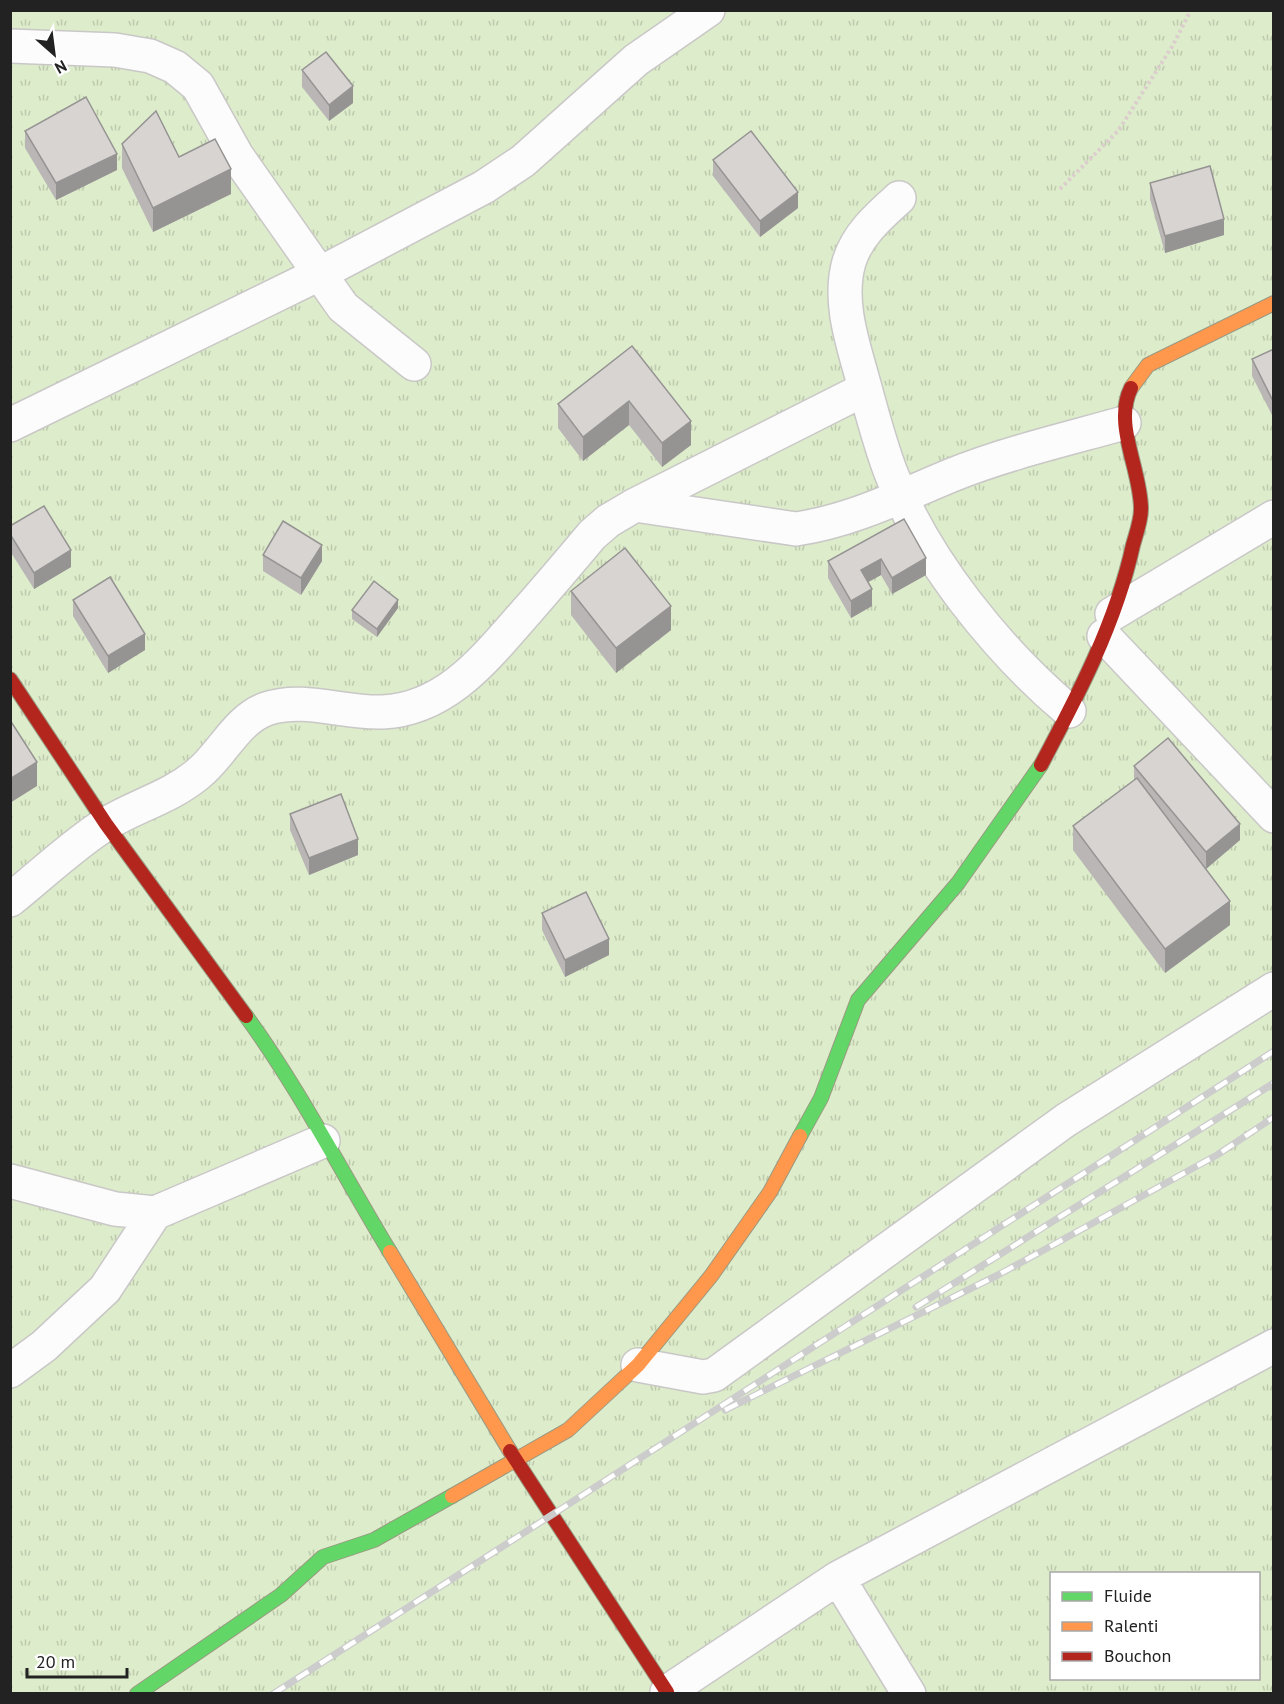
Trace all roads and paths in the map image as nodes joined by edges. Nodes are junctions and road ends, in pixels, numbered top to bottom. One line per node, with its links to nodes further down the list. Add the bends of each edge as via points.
1 (708, 10): 6 (street, via 636,60 523,161)
2 (1191, 10): 4 (path, via 1118,131)
3 (10, 46): 6 (street, via 115,50 150,56 175,68 198,86 237,156)
4 (1060, 189)
5 (899, 198): 9 (street, via 860,239 849,262 847,322)
6 (319, 274): 8 (street, via 343,307); 11 (street)
7 (1274, 303): 10 (street, via 1148,365 1125,400)
8 (414, 364)
9 (865, 389): 12 (street); 13 (street)
10 (1124, 423): 12 (street, via 954,474); 15 (street, via 1141,510 1127,574)
11 (10, 425)
12 (902, 497): 13 (street, via 796,529); 17 (street, via 918,531 979,619 1031,678)
13 (635, 505): 19 (street, via 592,535 479,666 432,699 406,710 381,712 307,705 267,709 247,722 212,761 170,795)
14 (1274, 517): 15 (street)
15 (1108, 625): 17 (street); 18 (street)
16 (10, 679): 19 (street)
17 (1069, 711): 26 (street, via 1034,777 958,883 858,1000 821,1098 770,1192 711,1276)
18 (1274, 816)
19 (106, 824): 20 (street); 22 (street, via 283,1067)
20 (10, 900)
21 (1274, 989): 26 (street, via 1066,1120 714,1375 703,1377)
22 (323, 1141): 24 (street); 28 (street)
23 (10, 1182): 24 (street, via 115,1209)
24 (155, 1213): 27 (street, via 105,1289 44,1346)
25 (1274, 1346): 29 (street)
26 (638, 1365): 28 (street, via 568,1430)
27 (10, 1371)
28 (514, 1458): 30 (street); 31 (street, via 374,1540 323,1557 281,1595)
29 (838, 1578): 30 (street); 32 (street)
30 (666, 1693)
31 (137, 1694)
32 (909, 1694)

